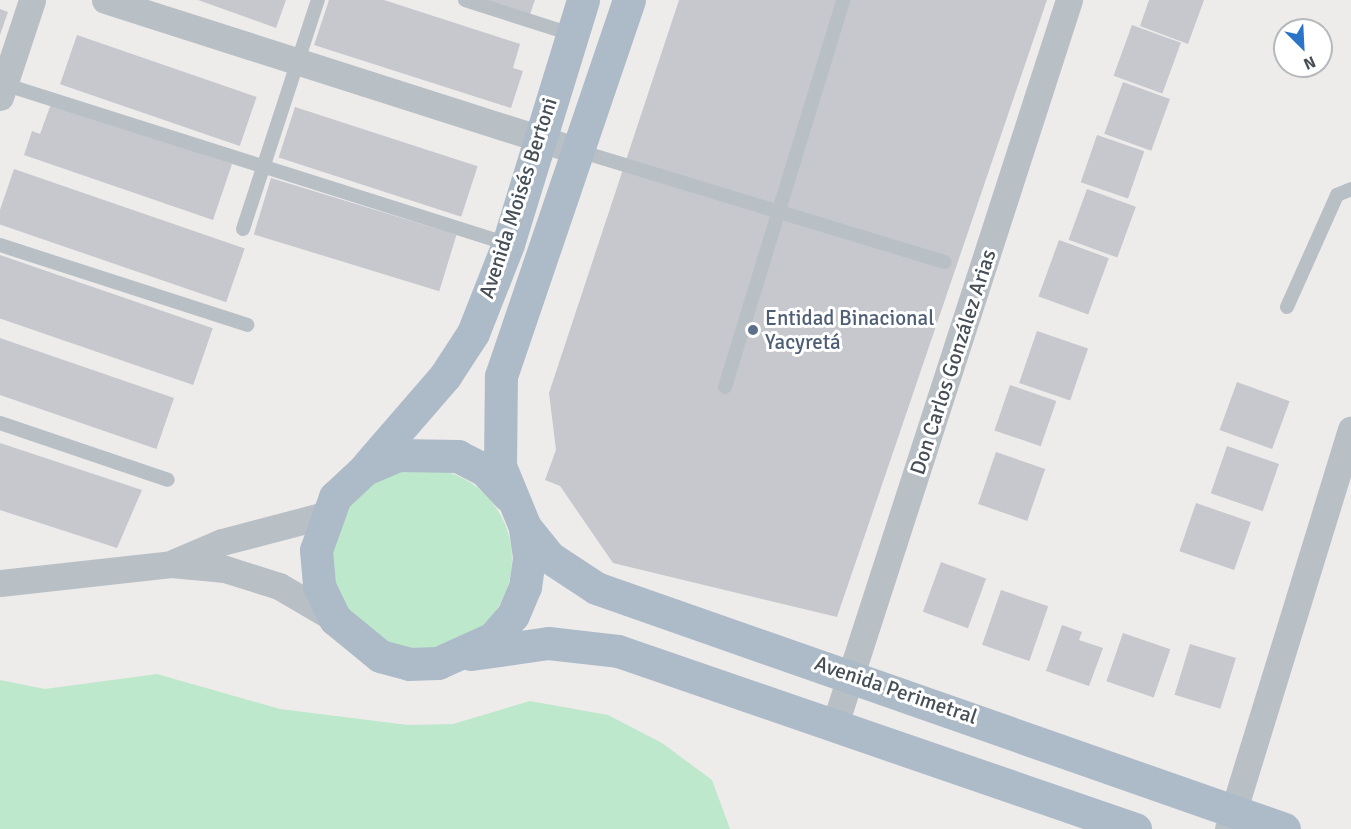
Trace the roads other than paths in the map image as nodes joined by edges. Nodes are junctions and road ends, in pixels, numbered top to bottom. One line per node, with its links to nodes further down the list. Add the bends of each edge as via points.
1 (32, 0): 11 (street)
2 (105, 0): 10 (street)
3 (318, 0): 10 (lane)
4 (465, 0): 9 (lane)
5 (582, 0): 9 (main road, Avenida Moisés Bertoni)
6 (629, 0): 13 (main road, Avenida Moisés Bertoni)
7 (843, 0): 16 (lane)
8 (1069, 0): 35 (street, Don Carlos González Arias)
9 (571, 34): 12 (main road, Avenida Moisés Bertoni)
10 (297, 64): 12 (street); 14 (lane)
11 (1, 88): 14 (lane)
12 (535, 141): 13 (street); 18 (main road, Avenida Moisés Bertoni)
13 (579, 151): 16 (lane); 28 (main road, Avenida Moisés Bertoni, via 501,376 497,440)
14 (263, 164): 17 (lane); 18 (lane)
15 (1351, 189): 21 (lane, via 1337,195)
16 (779, 214): 20 (lane); 23 (lane)
17 (243, 229)
18 (507, 244): 26 (main road, Avenida Moisés Bertoni, via 473,333 445,376)
19 (0, 245): 22 (lane)
20 (945, 262)
21 (1287, 307)
22 (247, 325)
23 (725, 387)
24 (0, 423): 27 (lane)
25 (1351, 429): 37 (street)
26 (365, 469): 28 (main road, Avenida Moisés Bertoni, via 398,454 458,456 485,470); 29 (main road, Avenida Moisés Bertoni, via 335,497)
27 (168, 480)
28 (508, 495): 30 (main road, Avenida Moisés Bertoni)
29 (325, 515): 31 (street, via 222,542); 33 (main road, Avenida Moisés Bertoni, via 316,550 318,574)
30 (525, 527): 34 (main road, Avenida Moisés Bertoni, via 529,557 517,606 493,638); 35 (main road, Avenida Perimetral, via 549,557 596,588)
31 (171, 564): 32 (street); 33 (street, via 225,569 279,586)
32 (0, 583)
33 (335, 619): 34 (main road, Avenida Moisés Bertoni, via 355,641 409,664)
34 (467, 655): 36 (main road, via 585,644)
35 (853, 675): 36 (street, Don Carlos González Arias); 37 (main road, Avenida Perimetral)
36 (835, 724): 38 (main road)
37 (1232, 819): 39 (main road, Avenida Perimetral)
38 (1135, 829)
39 (1284, 829)

